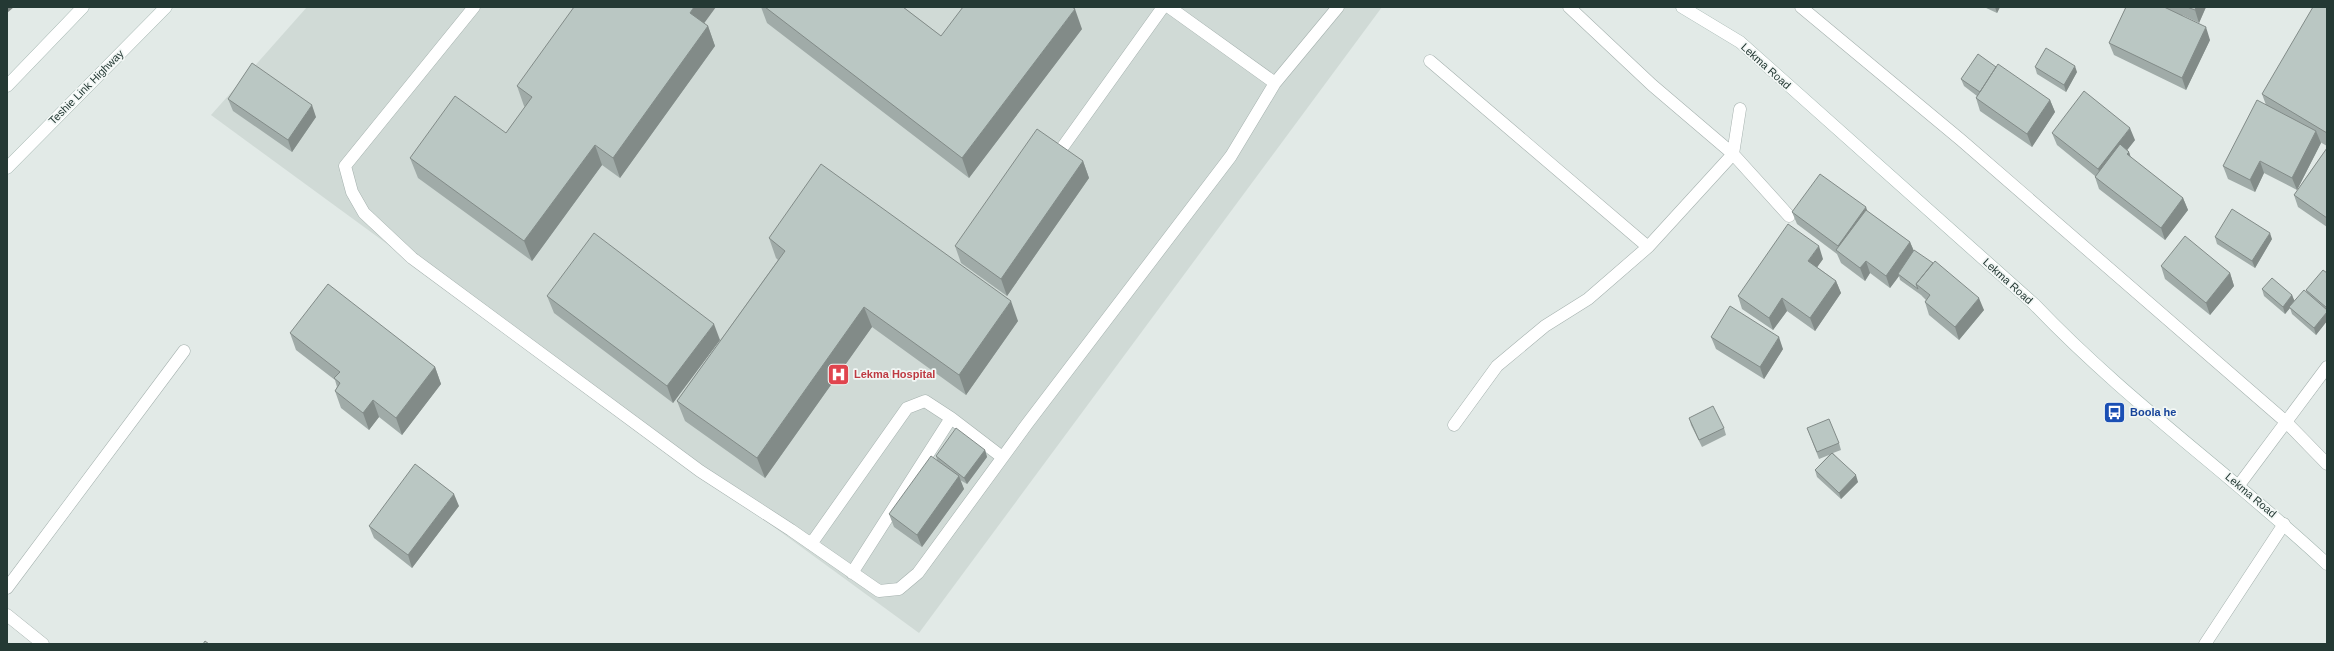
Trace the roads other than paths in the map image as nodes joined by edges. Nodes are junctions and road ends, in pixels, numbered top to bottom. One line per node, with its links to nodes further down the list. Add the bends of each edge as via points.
1 (83, 7): 12 (street)
2 (166, 7): 16 (street, Teshie Link Highway)
3 (474, 7): 28 (street, via 345,166 352,192 364,213 412,258 545,358 700,471)
4 (1163, 7): 14 (street)
5 (1169, 7): 11 (street)
6 (1338, 7): 11 (street)
7 (1569, 7): 15 (street, via 1652,85)
8 (1682, 7): 26 (street, Lekma Road, via 1740,42 2028,299 2075,348)
9 (1801, 7): 22 (street, via 1961,140)
10 (1430, 61): 18 (street)
11 (1275, 84): 24 (street, via 1231,156)
12 (7, 86)
13 (1740, 109): 15 (street)
14 (1062, 148)
15 (1733, 154): 17 (street); 18 (street)
16 (7, 168)
17 (1789, 216)
18 (1648, 247): 23 (street, via 1588,299 1545,326 1497,366)
19 (184, 351): 31 (street)
20 (2327, 368): 22 (street)
21 (951, 418): 24 (street); 28 (street, via 925,402 907,408); 30 (street)
22 (2285, 421): 25 (street); 26 (street)
23 (1454, 425)
24 (1002, 457): 30 (street, via 918,573 899,589 879,591)
25 (2327, 464)
26 (2239, 485): 27 (street, Lekma Road)
27 (2284, 524): 29 (street, Lekma Road); 34 (street)
28 (811, 544): 30 (street)
29 (2327, 564)
30 (852, 573)
31 (7, 588)
32 (7, 615): 33 (street)
33 (43, 644)
34 (2205, 644)

